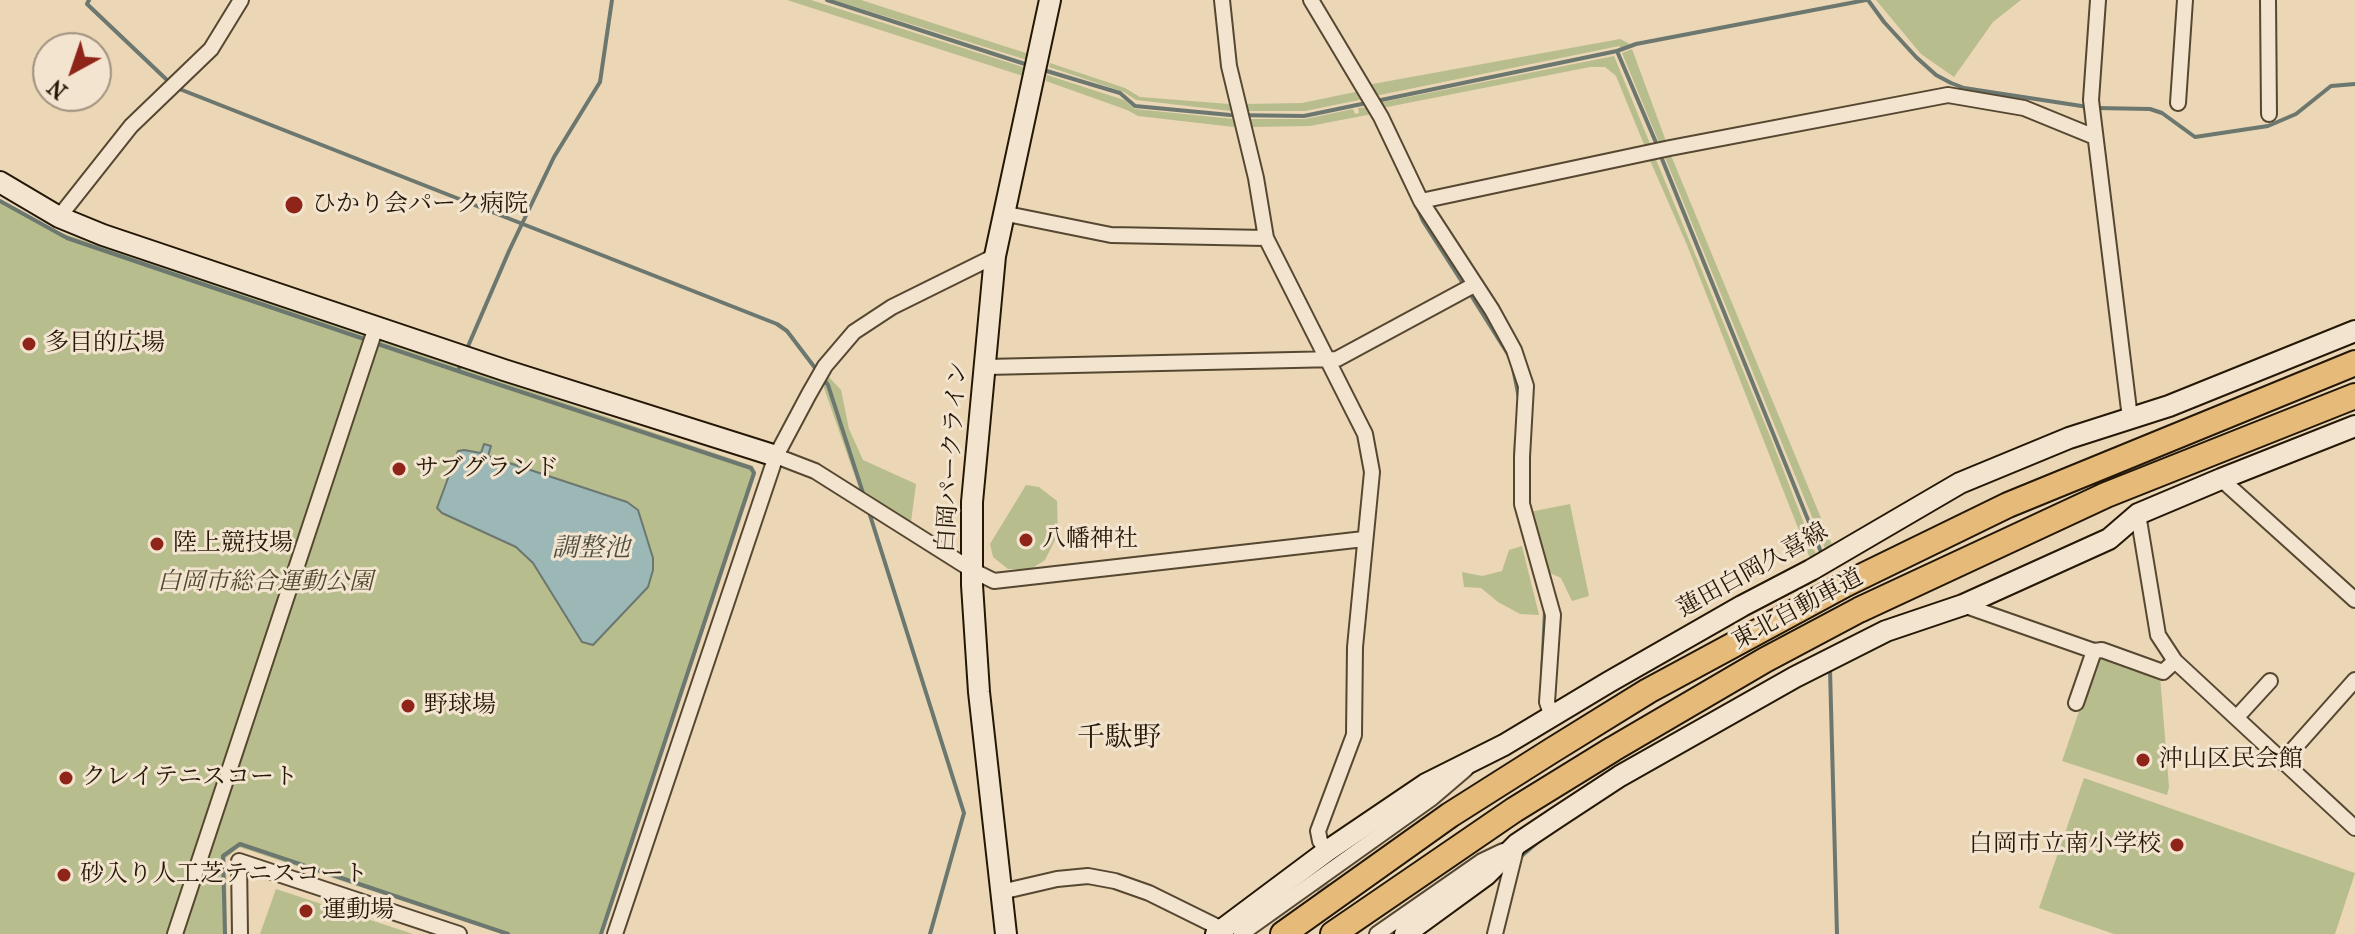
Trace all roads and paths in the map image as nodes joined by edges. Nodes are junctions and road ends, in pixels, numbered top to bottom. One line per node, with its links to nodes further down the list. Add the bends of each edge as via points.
1 (241, 0): 14 (street, via 211,49 131,126)
2 (1050, 0): 13 (street, 白岡パークライン)
3 (1222, 0): 15 (street, via 1229,66)
4 (1311, 0): 12 (street, via 1378,113)
5 (2098, 0): 10 (street, via 2091,100)
6 (2185, 0): 8 (street)
7 (2268, 0): 9 (street)
8 (2178, 103)
9 (2269, 114)
10 (2095, 137): 12 (street, via 2024,108 1948,95); 24 (street)
11 (0, 182): 14 (street)
12 (1421, 201): 17 (street)
13 (1002, 213): 15 (street, via 1111,235); 16 (street, 白岡パークライン)
14 (59, 217): 26 (street, via 289,299)
15 (1266, 238): 20 (street)
16 (995, 256): 22 (street, 白岡パークライン); 26 (street, via 854,332 825,366)
17 (1474, 285): 20 (street); 38 (street, via 1514,350 1526,386 1522,504 1553,615 1547,702)
18 (2355, 331): 24 (street, 蓮田白岡久喜線)
19 (373, 336): 47 (street)
20 (1328, 360): 22 (street); 29 (street, via 1369,452 1372,472)
21 (2355, 363): 52 (highway, 東北自動車道, via 2008,505 1833,591 1648,691 1551,751)
22 (986, 367): 30 (street, 白岡パークライン, via 972,502)
23 (2355, 396): 53 (highway, 東北自動車道, via 2106,495 1859,610 1600,756)
24 (2130, 418): 38 (street, 蓮田白岡久喜線, via 1960,483)
25 (2355, 426): 27 (street)
26 (776, 456): 30 (street, via 815,471); 50 (street)
27 (2221, 479): 28 (street); 31 (street)
28 (2138, 514): 32 (street, via 2109,539); 34 (street, via 2158,635)
29 (1364, 539): 30 (street, via 994,581); 44 (street, via 1354,735 1318,831)
30 (972, 570): 45 (street, 白岡パークライン)
31 (2355, 600)
32 (1963, 605): 33 (street); 43 (street, via 1886,631 1795,677 1620,776)
33 (2094, 651): 34 (street, via 2163,672); 37 (street)
34 (2175, 661): 39 (street)
35 (2355, 680): 41 (street)
36 (2270, 681): 39 (street)
37 (2076, 703)
38 (1552, 717): 40 (street, 蓮田白岡久喜線)
39 (2237, 717): 41 (street)
40 (1478, 758): 44 (street, 蓮田白岡久喜線, via 1426,784); 46 (street, via 1440,792)
41 (2282, 762): 42 (street)
42 (2355, 828)
43 (1517, 844): 54 (street, via 1482,861); 55 (street, via 1486,875); 56 (street)
44 (1327, 851): 46 (street, 蓮田白岡久喜線)
45 (1001, 892): 46 (street, via 1088,876 1149,893); 51 (street, 白岡パークライン)
46 (1226, 932)
47 (175, 934)
48 (240, 934): 49 (street, via 239,861)
49 (459, 934)
50 (615, 934)
51 (1006, 934)
52 (1283, 934)
53 (1333, 934)
54 (1377, 934)
55 (1405, 934)
56 (1495, 934)

